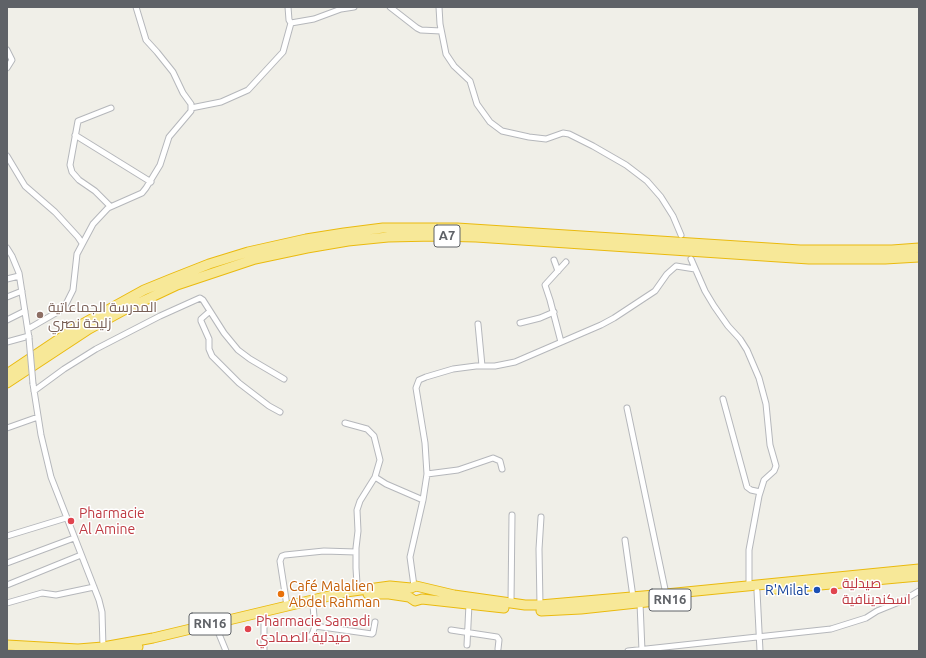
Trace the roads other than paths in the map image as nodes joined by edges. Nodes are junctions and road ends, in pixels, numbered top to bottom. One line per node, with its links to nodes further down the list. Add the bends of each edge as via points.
1 (136, 7): 11 (street, via 146,40 173,72)
2 (288, 7): 6 (street)
3 (354, 7): 6 (street)
4 (390, 7): 7 (street, via 421,30)
5 (439, 7): 7 (street)
6 (291, 23): 11 (street, via 283,52 248,90 221,102)
7 (441, 31): 16 (street, via 449,60 470,81 477,104 490,122 502,131 519,136 546,139 563,133 569,134 626,165 647,181 661,197)
8 (7, 50): 9 (street, via 12,60)
9 (7, 68)
10 (111, 108): 12 (street, via 79,120)
11 (192, 108): 14 (street, via 169,137 160,165)
12 (75, 135): 14 (street); 15 (street, via 70,165 72,172)
13 (7, 156): 17 (street, via 24,186 54,212)
14 (151, 182): 15 (street, via 142,192)
15 (110, 206): 17 (street, via 93,224)
16 (681, 235)
17 (82, 243): 36 (street, via 77,254 73,290 62,310)
18 (7, 248): 26 (street)
19 (919, 248): 41 (highway, A7, via 800,250 457,228 383,228 344,233 248,252 209,264 144,290 77,327)
20 (919, 258): 43 (highway, A7, via 809,259 476,237 388,237 348,241 255,259 177,285 89,329)
21 (691, 259): 24 (street)
22 (554, 260): 25 (street)
23 (566, 262): 25 (street)
24 (695, 269): 39 (street, via 676,266 655,291 627,310 601,325); 54 (street, via 714,306 747,350 763,392 770,445 776,466 764,480)
25 (558, 271): 32 (street, via 545,286)
26 (19, 276): 27 (street); 28 (street)
27 (7, 279)
28 (22, 291): 29 (street); 30 (street)
29 (7, 297)
30 (25, 311): 33 (street); 36 (street)
31 (210, 311): 42 (street, via 238,350); 44 (street, via 202,298 195,299 96,349); 47 (street, via 201,321 209,339 212,356 239,383)
32 (554, 312): 34 (street); 39 (street)
33 (7, 320)
34 (520, 323)
35 (478, 324): 40 (street)
36 (28, 329): 37 (street)
37 (29, 337): 38 (street); 44 (street, bridge)
38 (7, 342)
39 (561, 342): 40 (street, via 505,365)
40 (482, 366): 52 (street, via 439,373 422,378 417,384)
41 (7, 374)
42 (284, 379)
43 (7, 383)
44 (34, 391): 48 (street)
45 (723, 399): 54 (street, via 747,487)
46 (627, 408): 73 (street)
47 (280, 412)
48 (38, 418): 50 (street); 58 (street, via 48,466)
49 (345, 423): 53 (street, via 367,430 374,436 380,457)
50 (7, 428)
51 (502, 469): 52 (street, via 500,461 493,458 458,470)
52 (427, 474): 55 (street)
53 (375, 476): 55 (street, via 386,484); 62 (street, via 358,505)
54 (760, 492): 70 (street, via 749,550)
55 (423, 500): 69 (street, via 410,557)
56 (512, 515): 77 (street)
57 (541, 517): 80 (street)
58 (66, 518): 59 (street); 60 (street)
59 (7, 536)
60 (74, 538): 63 (street); 64 (street)
61 (625, 540): 76 (street)
62 (356, 552): 71 (street); 81 (street, via 324,551 282,556 280,561)
63 (81, 554): 67 (street); 68 (street)
64 (7, 563)
65 (919, 569): 70 (highway, RN16)
66 (919, 576): 70 (highway, RN16)
67 (7, 585)
68 (94, 587): 78 (street, via 56,595 42,593); 93 (street, via 102,612)
69 (415, 587): 71 (highway, RN16, via 390,586); 74 (highway, via 409,592); 75 (highway, via 424,592); 77 (highway, RN16)
70 (753, 588): 73 (highway, RN16); 76 (highway, RN16, via 721,594); 89 (street)
71 (358, 590): 81 (highway, RN16)
72 (919, 591): 89 (street, via 869,617 837,627)
73 (666, 594): 76 (highway, RN16)
74 (409, 597): 75 (highway, RN16, via 415,601); 82 (highway, RN16, via 368,594)
75 (422, 599): 79 (highway, RN16)
76 (636, 600): 79 (highway, RN16, via 581,609 535,611); 80 (highway, RN16); 96 (street)
77 (510, 602): 80 (highway, RN16)
78 (7, 603)
79 (469, 604): 88 (street)
80 (540, 605)
81 (287, 606): 93 (highway, RN16, via 153,638)
82 (313, 606): 83 (highway, RN16); 85 (street)
83 (264, 618): 86 (highway, RN16); 100 (street)
84 (375, 622): 85 (street, via 372,634)
85 (315, 626): 90 (street, via 311,636)
86 (218, 627): 98 (highway, RN16); 99 (street)
87 (451, 630): 88 (street)
88 (468, 632): 92 (street); 94 (street, via 496,637 499,640)
89 (760, 637): 96 (street); 102 (street)
90 (293, 638)
91 (7, 645): 93 (highway, RN16, via 78,649)
92 (467, 645)
93 (103, 647)
94 (498, 649)
95 (7, 650): 97 (highway)
96 (642, 650): 101 (street)
97 (24, 651)
98 (118, 651)
99 (226, 651)
100 (264, 651)
101 (628, 651)
102 (760, 651)

